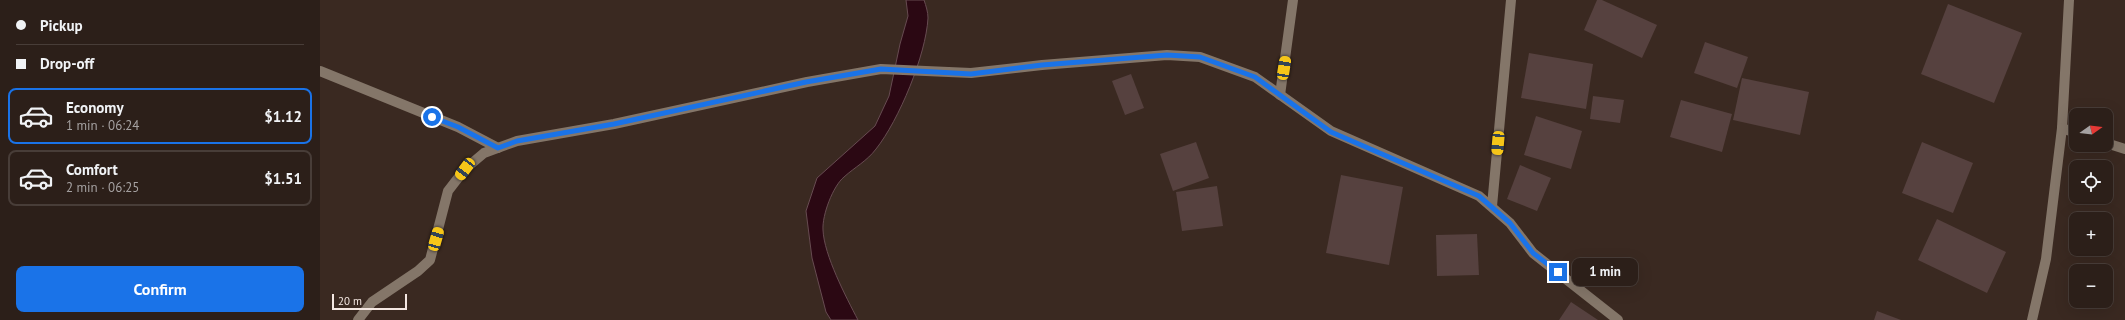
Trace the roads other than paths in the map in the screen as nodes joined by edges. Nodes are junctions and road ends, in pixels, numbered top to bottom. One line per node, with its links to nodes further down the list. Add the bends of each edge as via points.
1 (1293, 0): 5 (street)
2 (1511, 0): 11 (street)
3 (2069, 0): 6 (street)
4 (320, 71): 9 (street, via 458,127)
5 (1280, 95): 9 (street, via 1255,77 1200,57 1167,55 1042,65 971,74 881,69 806,82 614,124 517,141); 11 (street, via 1331,132 1442,178 1479,196)
6 (2062, 128): 7 (street); 14 (street, via 2046,259)
7 (2069, 130)
8 (2113, 145): 10 (street)
9 (498, 148): 12 (street, via 484,153 465,169 448,191 430,260 372,302)
10 (2125, 149)
11 (1492, 206): 13 (street, via 1510,223 1533,253)
12 (358, 320)
13 (1618, 320)
14 (2032, 320)

